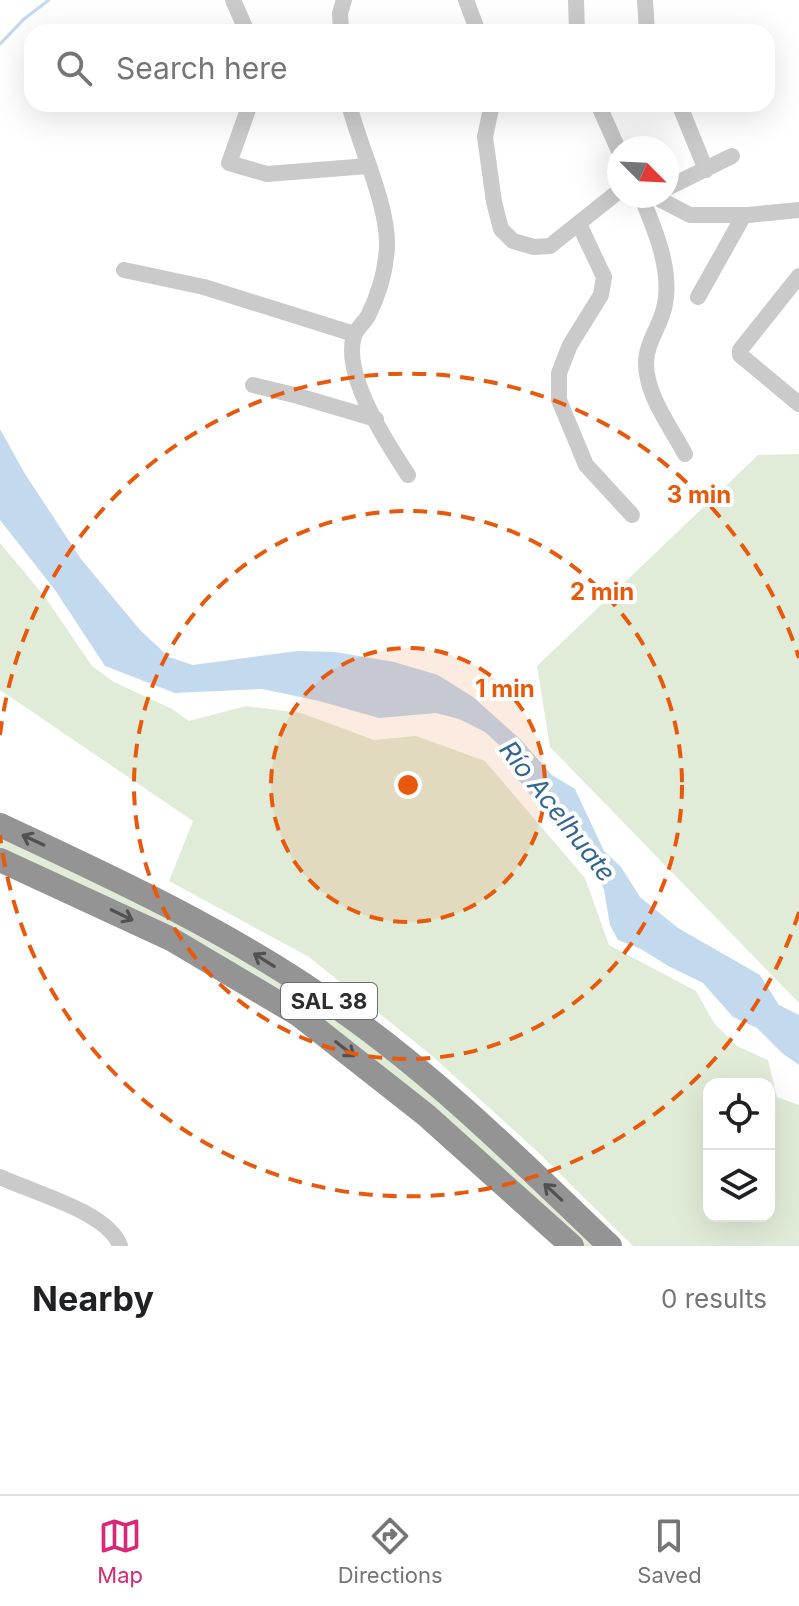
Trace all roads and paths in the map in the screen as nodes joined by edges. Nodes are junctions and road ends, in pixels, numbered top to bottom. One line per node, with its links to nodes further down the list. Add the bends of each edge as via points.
1 (233, 0): 6 (street)
2 (344, 0): 7 (street)
3 (466, 0): 8 (street)
4 (576, 0): 9 (street)
5 (645, 0): 10 (street)
6 (244, 24)
7 (341, 24)
8 (475, 24)
9 (577, 24)
10 (646, 24)
11 (247, 112): 18 (street, via 229,163 267,174)
12 (351, 112): 18 (street)
13 (490, 112): 26 (street, via 485,137 501,229 513,241 550,246)
14 (602, 112): 16 (street)
15 (682, 112): 19 (street)
16 (612, 136)
17 (732, 156): 19 (street)
18 (368, 166): 30 (street, via 387,241 386,269 367,318)
19 (706, 170): 20 (street)
20 (679, 182)
21 (607, 201): 26 (street)
22 (646, 208): 34 (street, via 667,285 646,362 651,392)
23 (676, 208): 25 (street, via 690,215)
24 (799, 210): 25 (street)
25 (744, 215): 29 (street)
26 (579, 224): 36 (street, via 604,286 570,345 559,373 559,400 586,465)
27 (124, 270): 30 (street, via 204,287)
28 (799, 276): 32 (street, via 740,355)
29 (698, 297)
30 (354, 334): 33 (street, via 352,363)
31 (253, 385): 33 (street)
32 (799, 404)
33 (376, 419): 35 (street)
34 (685, 454)
35 (408, 475)
36 (632, 515)
37 (0, 825): 42 (highway, SAL 38, one-way to 37, via 460,1104 342,1010 170,905)
38 (0, 860): 41 (highway, SAL 38, one-way to 41, via 171,939 299,1015 435,1122)
39 (0, 1177): 40 (street, via 103,1223)
40 (120, 1246)
41 (572, 1246)
42 (610, 1246)

